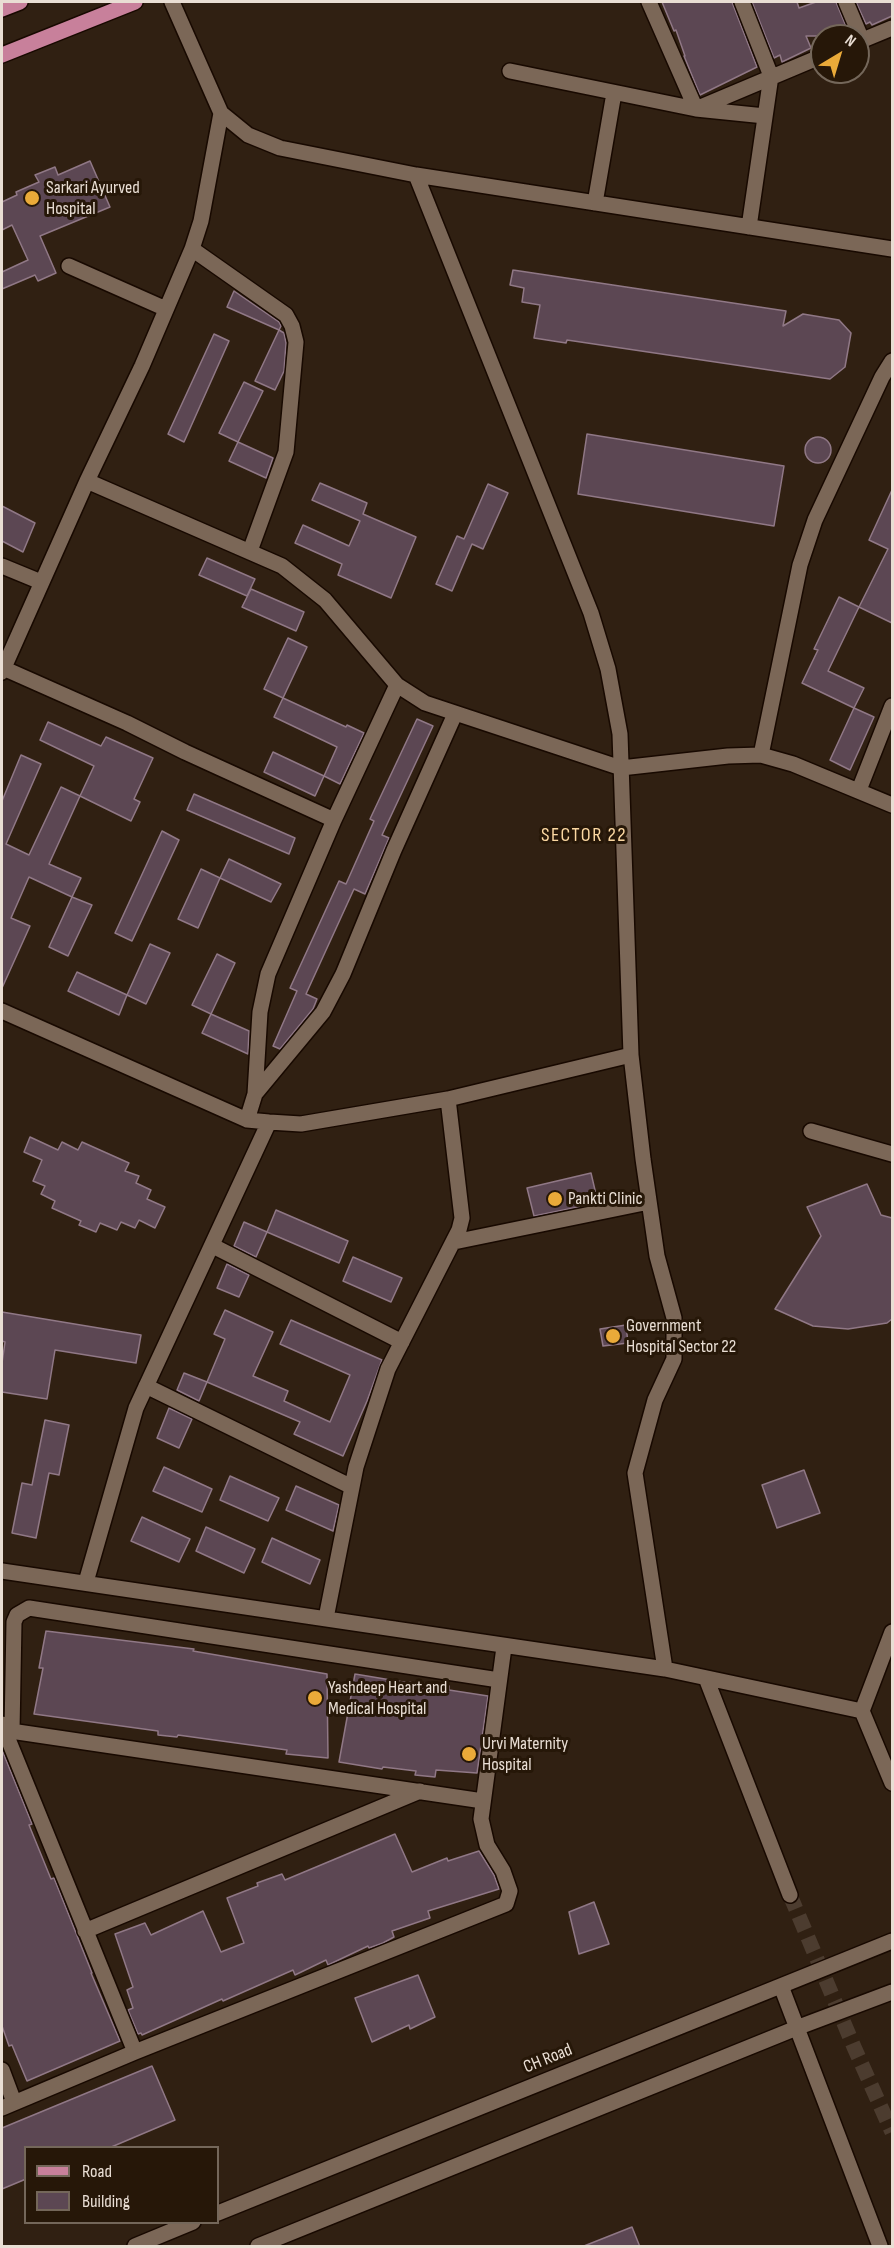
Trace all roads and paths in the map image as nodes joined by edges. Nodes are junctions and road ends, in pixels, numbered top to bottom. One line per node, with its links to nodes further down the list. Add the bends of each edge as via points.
1 (20, 2): 7 (main road)
2 (135, 2): 11 (main road)
3 (172, 2): 17 (street)
4 (649, 2): 16 (street)
5 (742, 2): 14 (street)
6 (846, 2): 8 (street)
7 (2, 9)
8 (854, 24)
9 (892, 28): 10 (street)
10 (870, 37)
11 (2, 55)
12 (810, 61): 14 (street)
13 (510, 71): 15 (street)
14 (771, 76): 16 (street); 18 (street)
15 (614, 93): 16 (street); 20 (street)
16 (696, 109): 18 (street)
17 (221, 113): 19 (street, via 248,135 280,148); 22 (street)
18 (765, 116): 21 (street)
19 (416, 175): 20 (street); 36 (street, via 591,613 608,669 620,734)
20 (595, 203): 21 (street)
21 (749, 227): 23 (street)
22 (192, 249): 25 (street); 28 (street, via 286,315 296,342 286,452)
23 (892, 249)
24 (69, 266): 25 (street)
25 (166, 309): 27 (street)
26 (892, 361): 35 (street, via 815,520 800,565)
27 (87, 481): 28 (street); 30 (street)
28 (250, 551): 32 (street, via 282,566 325,600)
29 (2, 566): 30 (street)
30 (41, 582): 31 (street)
31 (2, 670): 39 (street, via 127,723)
32 (397, 685): 34 (street, via 425,703); 39 (street)
33 (892, 706): 37 (street)
34 (455, 714): 36 (street); 42 (street, via 338,984 322,1012)
35 (761, 755): 36 (street); 37 (street)
36 (621, 768): 41 (street)
37 (859, 790): 38 (street)
38 (892, 805)
39 (334, 820): 42 (street, via 268,974 260,1012)
40 (2, 1011): 44 (street)
41 (632, 1055): 43 (street); 48 (street)
42 (255, 1094): 44 (street)
43 (448, 1099): 45 (street, via 302,1124); 49 (street, via 462,1218)
44 (247, 1120): 45 (street)
45 (269, 1122): 50 (street)
46 (811, 1131): 47 (street)
47 (892, 1154)
48 (649, 1202): 49 (street); 59 (street, via 657,1256 674,1318 674,1359 655,1400 635,1473)
49 (454, 1242): 51 (street)
50 (213, 1246): 51 (street); 52 (street)
51 (402, 1342): 53 (street, via 388,1369)
52 (146, 1386): 53 (street); 55 (street, via 136,1408)
53 (352, 1487): 56 (street)
54 (2, 1571): 55 (street)
55 (86, 1582): 56 (street, via 151,1595)
56 (326, 1618): 58 (street)
57 (892, 1632): 62 (street)
58 (504, 1647): 59 (street); 61 (street)
59 (665, 1669): 60 (street)
60 (706, 1678): 62 (street); 67 (street)
61 (499, 1680): 63 (street, via 29,1608 17,1615 14,1622); 66 (street)
62 (862, 1711): 64 (street)
63 (6, 1728): 65 (street); 68 (street)
64 (892, 1783)
65 (421, 1791): 66 (street); 68 (street)
66 (483, 1801): 73 (street, via 481,1819 487,1845 510,1891 507,1904)
67 (790, 1895)
68 (85, 1931): 73 (street)
69 (892, 1941): 70 (street, CH Road)
70 (782, 1986): 72 (street); 76 (street, CH Road)
71 (892, 1992): 72 (street)
72 (799, 2027): 79 (street); 80 (street)
73 (135, 2052): 75 (street)
74 (2, 2070): 75 (street)
75 (8, 2105)
76 (219, 2213)
77 (191, 2224): 78 (street)
78 (135, 2247)
79 (258, 2247)
80 (880, 2247)

